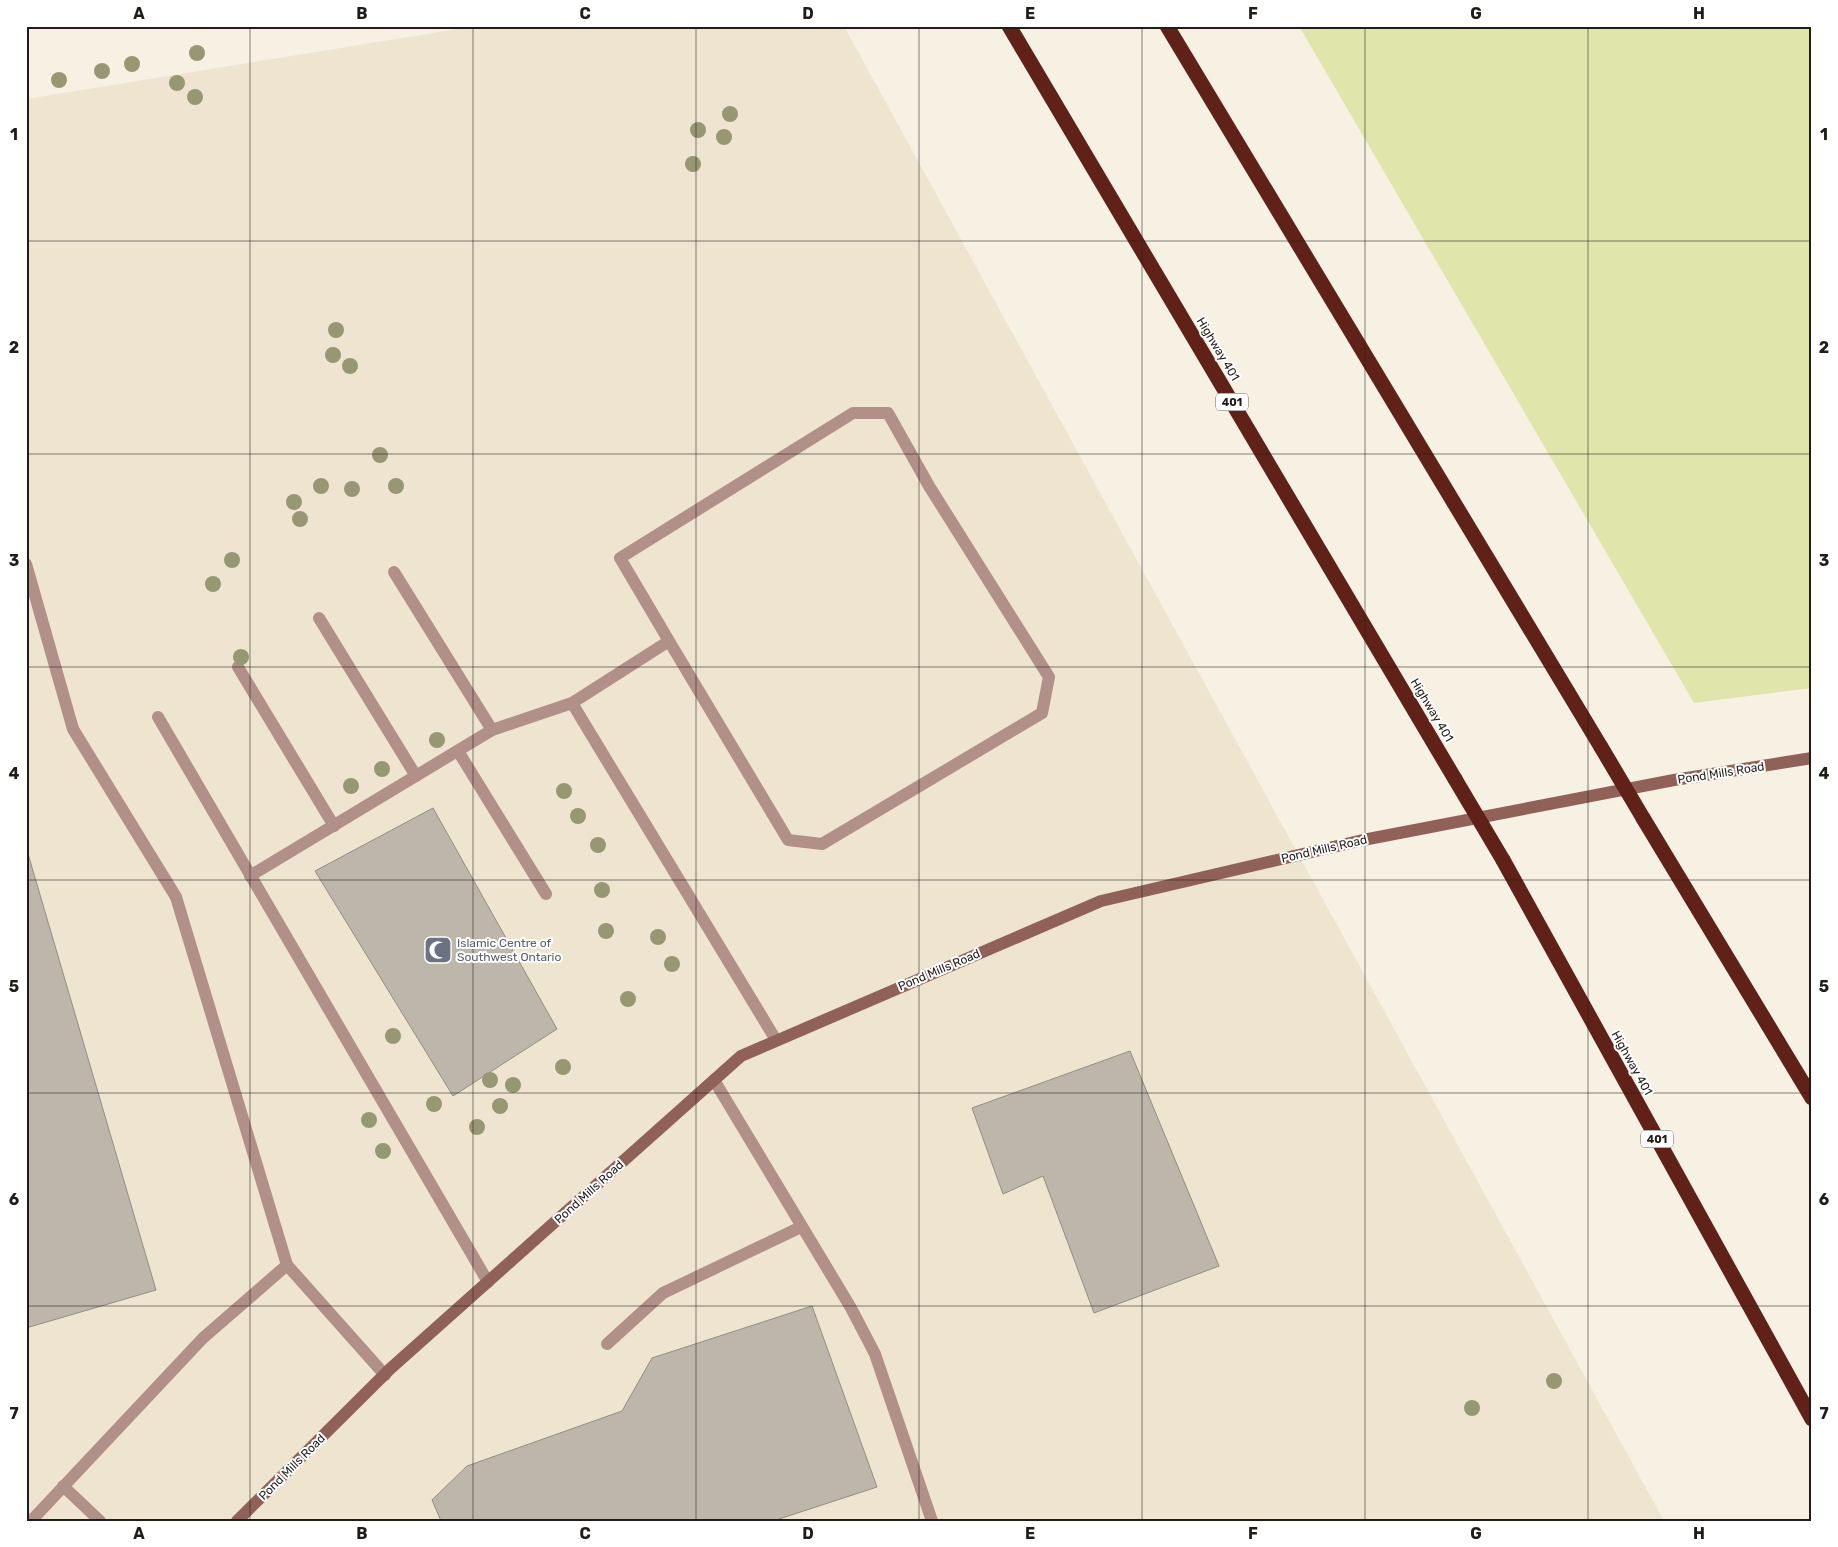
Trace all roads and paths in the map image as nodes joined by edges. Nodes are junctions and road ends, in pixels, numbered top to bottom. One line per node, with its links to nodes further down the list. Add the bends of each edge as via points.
1 (1009, 26): 25 (highway, Highway 401 / 401, bridge, via 1503,860)
2 (1167, 26): 19 (highway, bridge)
3 (26, 564): 21 (lane, via 72,729 176,897)
4 (394, 572): 10 (lane)
5 (319, 618): 13 (lane)
6 (669, 641): 6 (lane, via 620,558 853,414 888,413 929,486 1048,676 1042,713 822,844 788,840); 8 (lane)
7 (238, 668): 14 (lane)
8 (572, 702): 10 (lane); 17 (lane)
9 (158, 717): 15 (lane)
10 (492, 730): 11 (lane)
11 (458, 750): 13 (lane); 16 (lane)
12 (1812, 758): 17 (main road, Pond Mills Road, via 1674,780 1363,840 1100,901)
13 (416, 776): 14 (lane)
14 (334, 826): 15 (lane)
15 (250, 876): 22 (lane)
16 (546, 894)
17 (776, 1040): 18 (main road, Pond Mills Road, via 741,1056)
18 (714, 1080): 20 (lane); 22 (main road, Pond Mills Road)
19 (1812, 1098)
20 (801, 1227): 23 (lane, via 664,1294); 30 (lane, via 875,1354)
21 (287, 1266): 24 (lane); 26 (lane, via 202,1338)
22 (488, 1282): 24 (main road, Pond Mills Road)
23 (607, 1344)
24 (385, 1375): 29 (main road, Pond Mills Road)
25 (1812, 1419)
26 (63, 1486): 27 (lane); 28 (lane)
27 (31, 1521)
28 (100, 1521)
29 (237, 1521)
30 (932, 1521)

